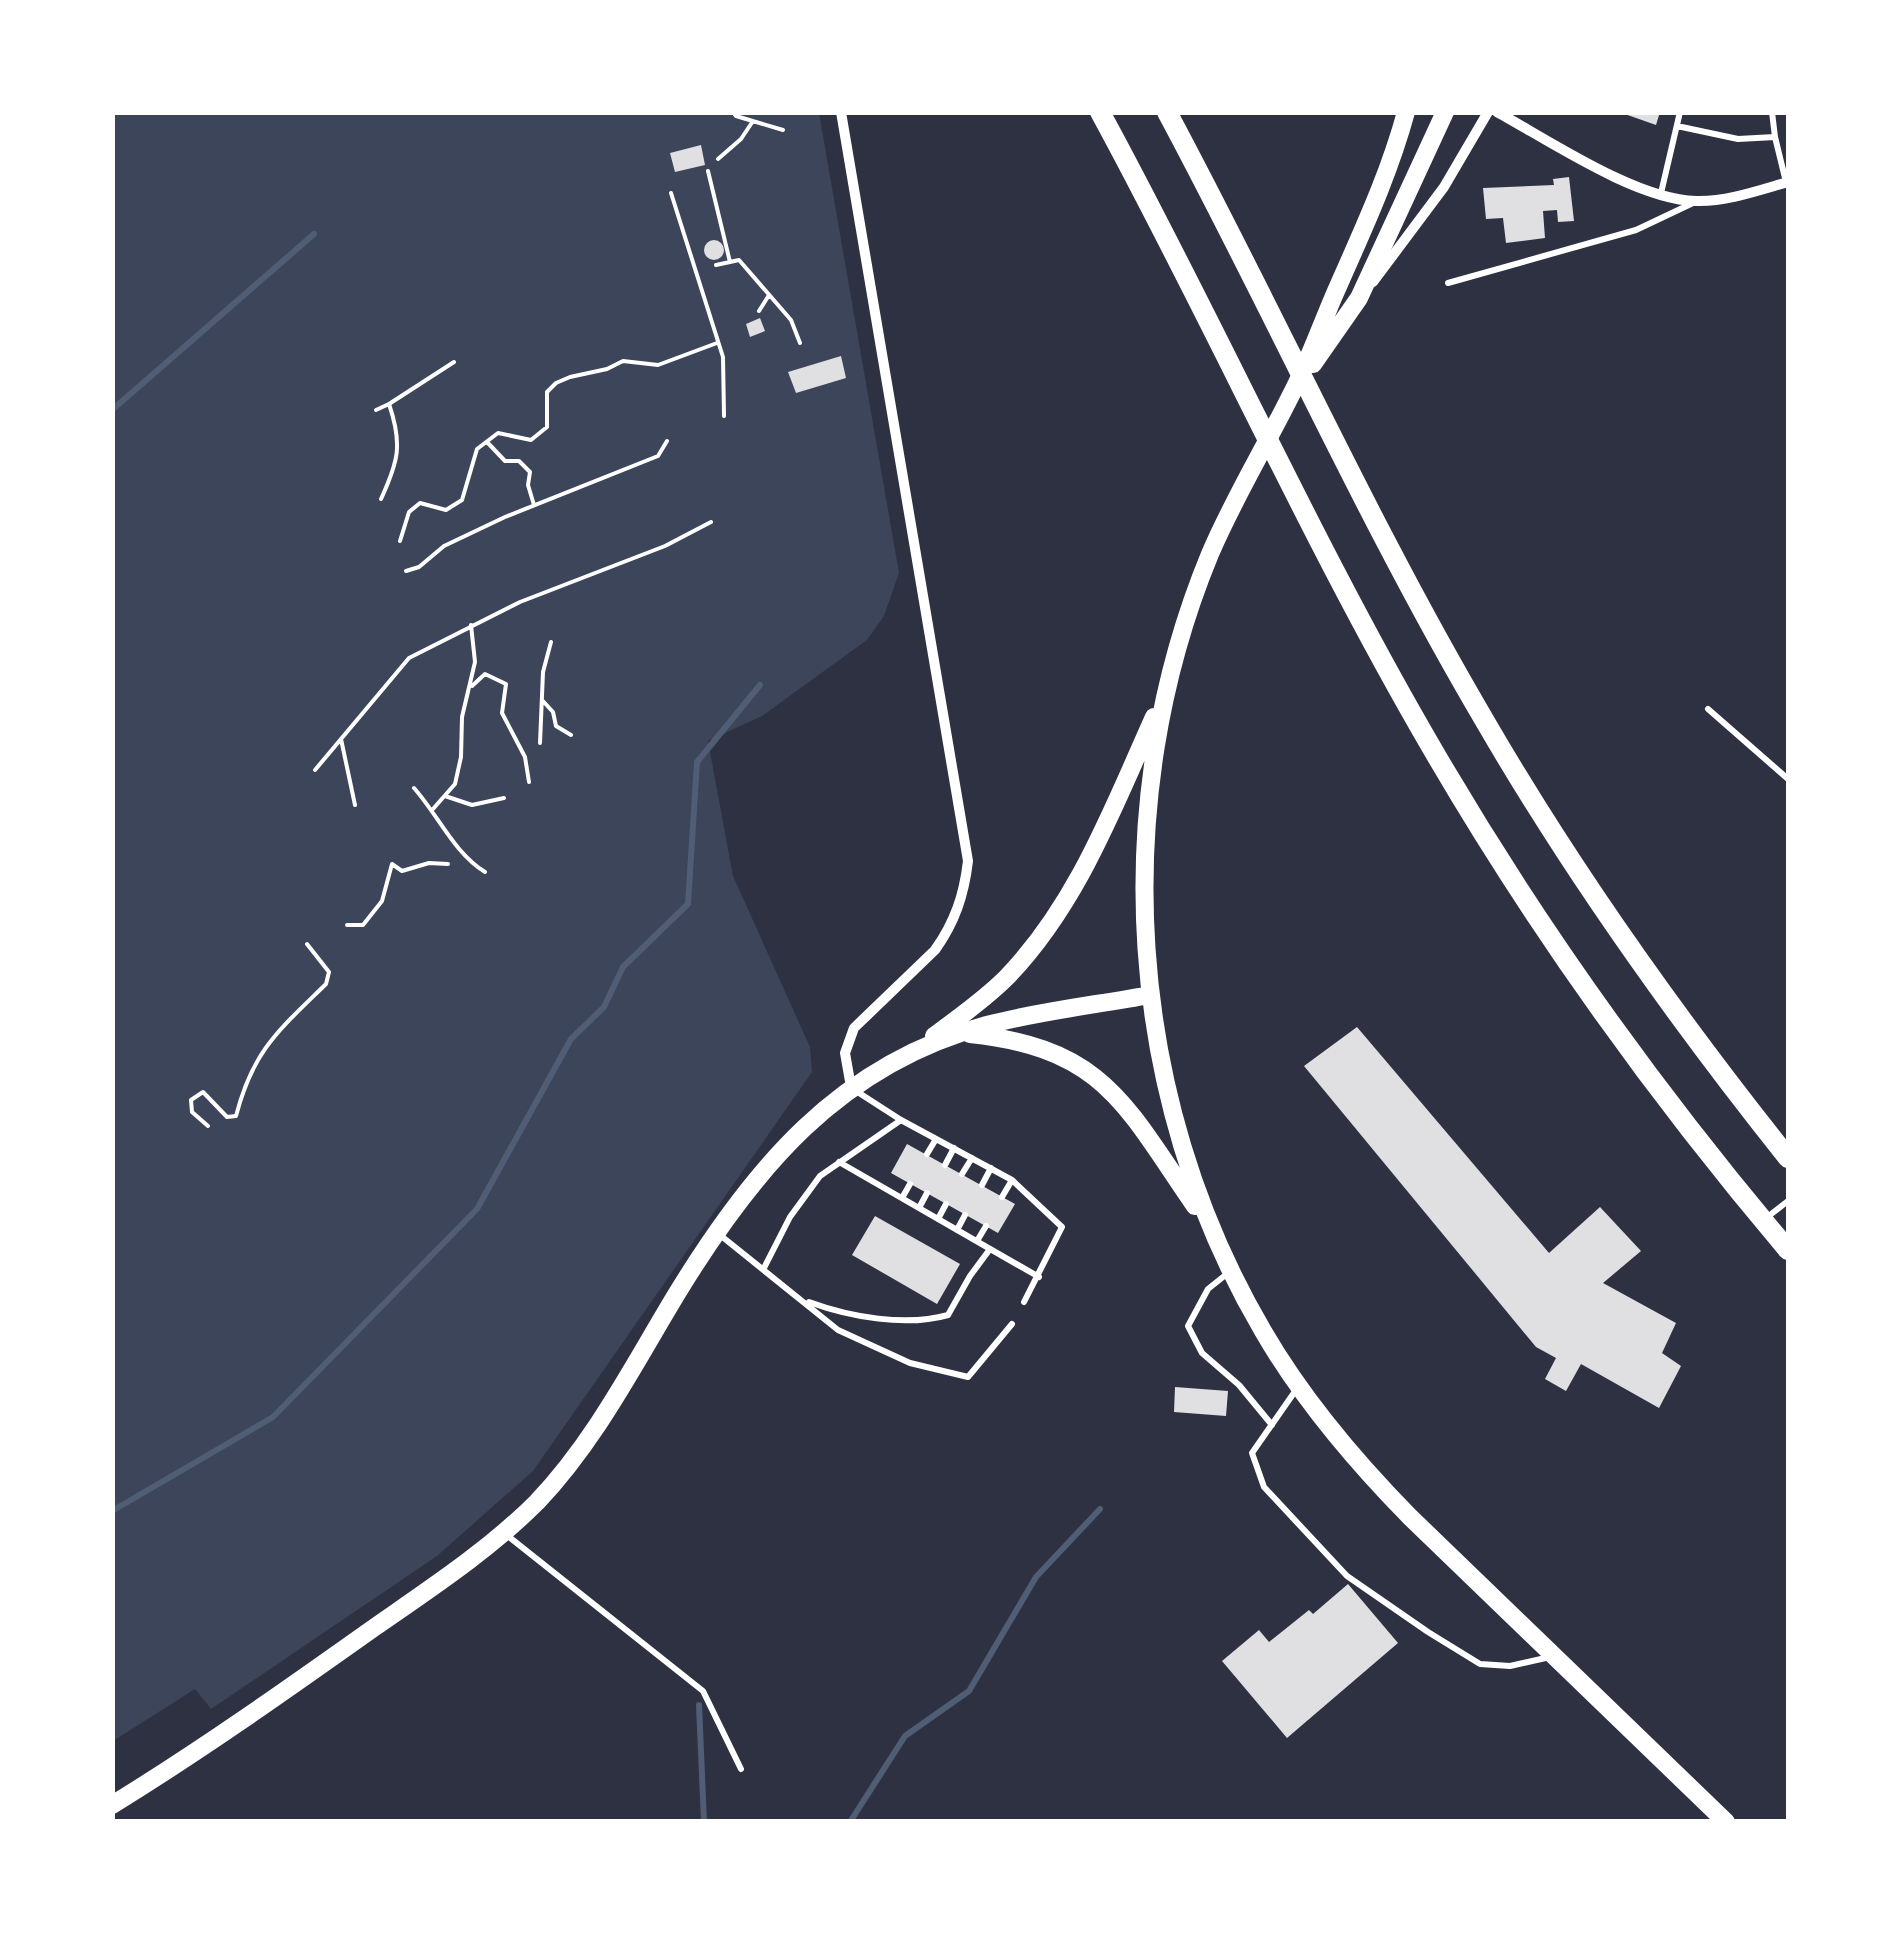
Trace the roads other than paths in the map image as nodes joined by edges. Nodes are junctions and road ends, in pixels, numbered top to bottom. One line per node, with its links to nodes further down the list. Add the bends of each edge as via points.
1 (842, 112): 24 (street, via 968,861 960,902 935,950 854,1028 845,1053)
2 (1100, 112): 46 (highway, via 1398,690 1505,867 1622,1038)
3 (1167, 112): 30 (highway, via 1450,661 1546,821 1670,1003)
4 (1406, 112): 17 (main road, via 1373,211)
5 (1444, 112): 16 (main road)
6 (1488, 112): 16 (street, via 1444,187)
7 (1497, 112): 13 (street)
8 (1680, 112): 10 (lane)
9 (1772, 112): 11 (lane)
10 (1677, 126): 11 (lane, via 1738,139); 13 (lane)
11 (1775, 137): 12 (lane)
12 (1787, 182): 14 (street)
13 (1660, 194): 14 (street)
14 (1697, 202): 15 (lane, via 1636,230)
15 (1448, 283)
16 (1360, 298): 17 (main road)
17 (1292, 393): 18 (main road, via 1211,552)
18 (1167, 690): 21 (main road, via 1145,839); 23 (main road, via 1089,860 1042,935 991,992)
19 (1708, 709): 20 (lane)
20 (1788, 779)
21 (1150, 996): 22 (main road); 50 (main road, via 1180,1139)
22 (960, 1033): 23 (main road); 50 (main road, via 1044,1047 1091,1072 1119,1099)
23 (916, 1049): 24 (main road)
24 (851, 1087): 25 (lane); 49 (main road, via 782,1149)
25 (901, 1120): 26 (lane); 31 (lane)
26 (936, 1139): 27 (lane); 28 (lane)
27 (954, 1148): 29 (lane); 32 (lane)
28 (927, 1154)
29 (972, 1158): 33 (lane); 34 (lane)
30 (1788, 1158)
31 (839, 1162): 40 (lane); 54 (lane, via 790,1217)
32 (945, 1164)
33 (991, 1168): 35 (lane); 37 (lane)
34 (962, 1174)
35 (1012, 1180): 39 (lane); 56 (lane, via 1062,1227)
36 (910, 1184): 40 (lane)
37 (982, 1185)
38 (927, 1194): 43 (lane)
39 (1002, 1197)
40 (902, 1198): 43 (lane)
41 (1788, 1201): 46 (lane)
42 (946, 1204): 45 (lane)
43 (919, 1208): 45 (lane)
44 (966, 1215): 48 (lane)
45 (938, 1219): 48 (lane)
46 (1763, 1220): 53 (highway)
47 (986, 1226): 51 (lane)
48 (957, 1230): 51 (lane)
49 (717, 1232): 54 (lane); 62 (main road, via 597,1427)
50 (1215, 1235): 55 (main road)
51 (977, 1242): 52 (lane)
52 (990, 1249): 56 (lane); 57 (lane, via 948,1315 927,1321 835,1312)
53 (1788, 1250)
54 (764, 1268): 57 (lane)
55 (1232, 1270): 60 (main road); 61 (lane, via 1208,1289 1188,1326 1202,1353)
56 (1039, 1277): 58 (lane)
57 (803, 1300): 59 (lane, via 838,1330 910,1363 968,1377)
58 (1024, 1302)
59 (1012, 1324)
60 (1298, 1386): 61 (lane); 63 (main road, via 1386,1493)
61 (1272, 1425): 63 (lane, via 1252,1453 1264,1487 1347,1576 1480,1664 1510,1666)
62 (503, 1532): 64 (lane, via 703,1691); 65 (main road, via 219,1738)
63 (1554, 1656): 66 (main road)
64 (741, 1769)
65 (112, 1805)
66 (1726, 1822)

